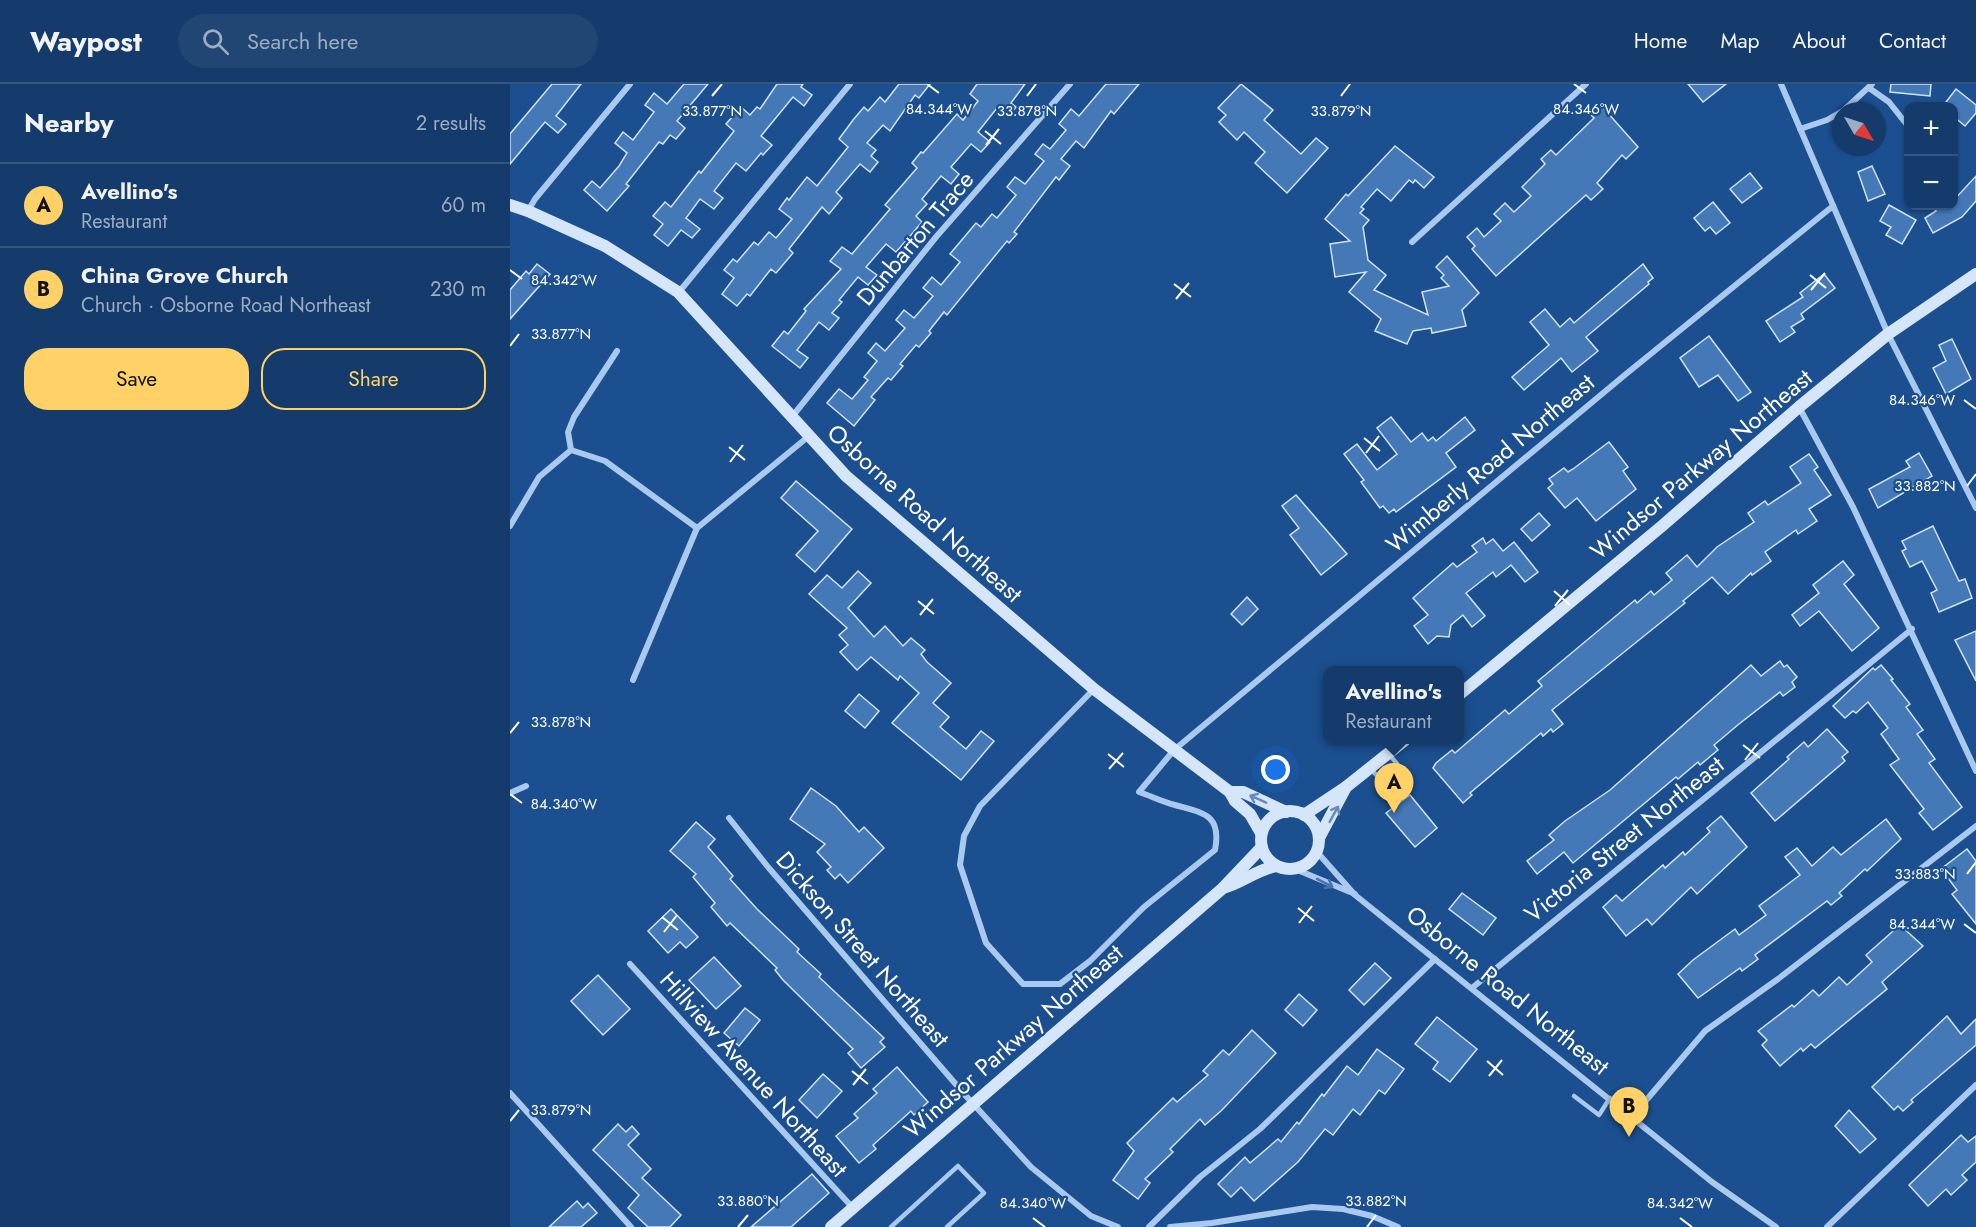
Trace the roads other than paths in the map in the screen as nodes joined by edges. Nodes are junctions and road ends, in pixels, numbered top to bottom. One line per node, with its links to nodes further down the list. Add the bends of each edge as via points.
1 (630, 84): 13 (street)
2 (850, 84): 16 (street)
3 (1070, 84): 20 (street, Dunbarton Trace, via 936,237)
4 (1586, 84): 14 (street)
5 (1781, 84): 10 (street)
6 (1871, 86): 7 (street); 9 (street)
7 (1853, 102)
8 (1832, 117): 10 (street)
9 (1904, 121)
10 (1800, 129): 11 (street)
11 (1833, 206): 17 (street); 31 (street, Wimberly Road Northeast)
12 (512, 209): 13 (street, Osborne Road Northeast)
13 (528, 211): 16 (street, Osborne Road Northeast, via 605,246)
14 (1412, 242)
15 (1976, 274): 17 (street, Windsor Parkway Northeast)
16 (678, 292): 20 (street, Osborne Road Northeast)
17 (1888, 334): 19 (street, Windsor Parkway Northeast); 23 (street)
18 (617, 351): 22 (street, via 574,417 568,432)
19 (1799, 407): 26 (street); 29 (street, Windsor Parkway Northeast)
20 (791, 418): 21 (street, Osborne Road Northeast)
21 (809, 436): 25 (street); 28 (street, Osborne Road Northeast, via 846,476)
22 (571, 450): 24 (street, via 539,477); 25 (street, via 604,461)
23 (1976, 508)
24 (510, 526)
25 (697, 528): 27 (street)
26 (1912, 629): 34 (street); 53 (street, Victoria Street Northeast)
27 (633, 680)
28 (1094, 689): 31 (street, Osborne Road Northeast); 31 (street, Wimberly Road Northeast, via 980,806 964,836 960,865 986,943 1023,984 1060,984 1098,954 1144,907 1215,850 1215,824 1206,815 1139,792)
29 (1464, 691)
30 (1400, 744): 32 (street)
31 (1174, 750): 37 (street, Osborne Road Northeast)
32 (1388, 753): 33 (street); 33 (lane, via 1403,771 1385,785)
33 (1370, 769): 36 (street)
34 (1976, 771)
35 (526, 786): 38 (street)
36 (1346, 788): 40 (street); 44 (street, one-way to 36)
37 (1230, 792): 39 (street, Osborne Road Northeast, one-way to 37, via 1243,792); 43 (street, Osborne Road Northeast)
38 (510, 793)
39 (1286, 812): 40 (street); 43 (street, via 1272,817)
40 (1304, 815): 44 (street, via 1315,824)
41 (729, 818): 58 (street, Dickson Street Northeast)
42 (1976, 826): 59 (street, via 1788,972 1705,1031)
43 (1262, 833): 45 (street)
44 (1319, 838): 46 (street)
45 (1262, 847): 47 (street); 49 (street, Windsor Parkway Northeast)
46 (1317, 852): 48 (street, via 1312,860); 50 (street, Osborne Road Northeast)
47 (1276, 866): 48 (street); 49 (street, Windsor Parkway Northeast)
48 (1295, 870): 50 (street, Osborne Road Northeast, one-way to 50)
49 (1223, 888): 58 (street, Windsor Parkway Northeast)
50 (1355, 895): 51 (street, Osborne Road Northeast)
51 (1435, 959): 53 (street, Osborne Road Northeast); 66 (street, via 1260,1129 1200,1177)
52 (630, 964): 60 (street, Hillview Avenue Northeast)
53 (1472, 988): 57 (street, Osborne Road Northeast)
54 (1976, 1085): 70 (street)
55 (510, 1093): 61 (street)
56 (1574, 1096): 57 (lane, via 1599,1115)
57 (1610, 1098): 59 (street, Osborne Road Northeast)
58 (972, 1103): 60 (street, Windsor Parkway Northeast); 65 (street, Dickson Street Northeast, via 1031,1167 1091,1216)
59 (1632, 1117): 69 (street, Osborne Road Northeast, via 1712,1182)
60 (852, 1207): 62 (street, Windsor Parkway Northeast)
61 (631, 1227)
62 (831, 1227)
63 (891, 1227): 64 (lane, via 958,1166 984,1193)
64 (947, 1227)
65 (1118, 1227)
66 (1149, 1227)
67 (1170, 1227): 68 (street, via 1312,1207 1342,1209)
68 (1398, 1227)
69 (1776, 1227)
70 (1827, 1227)

